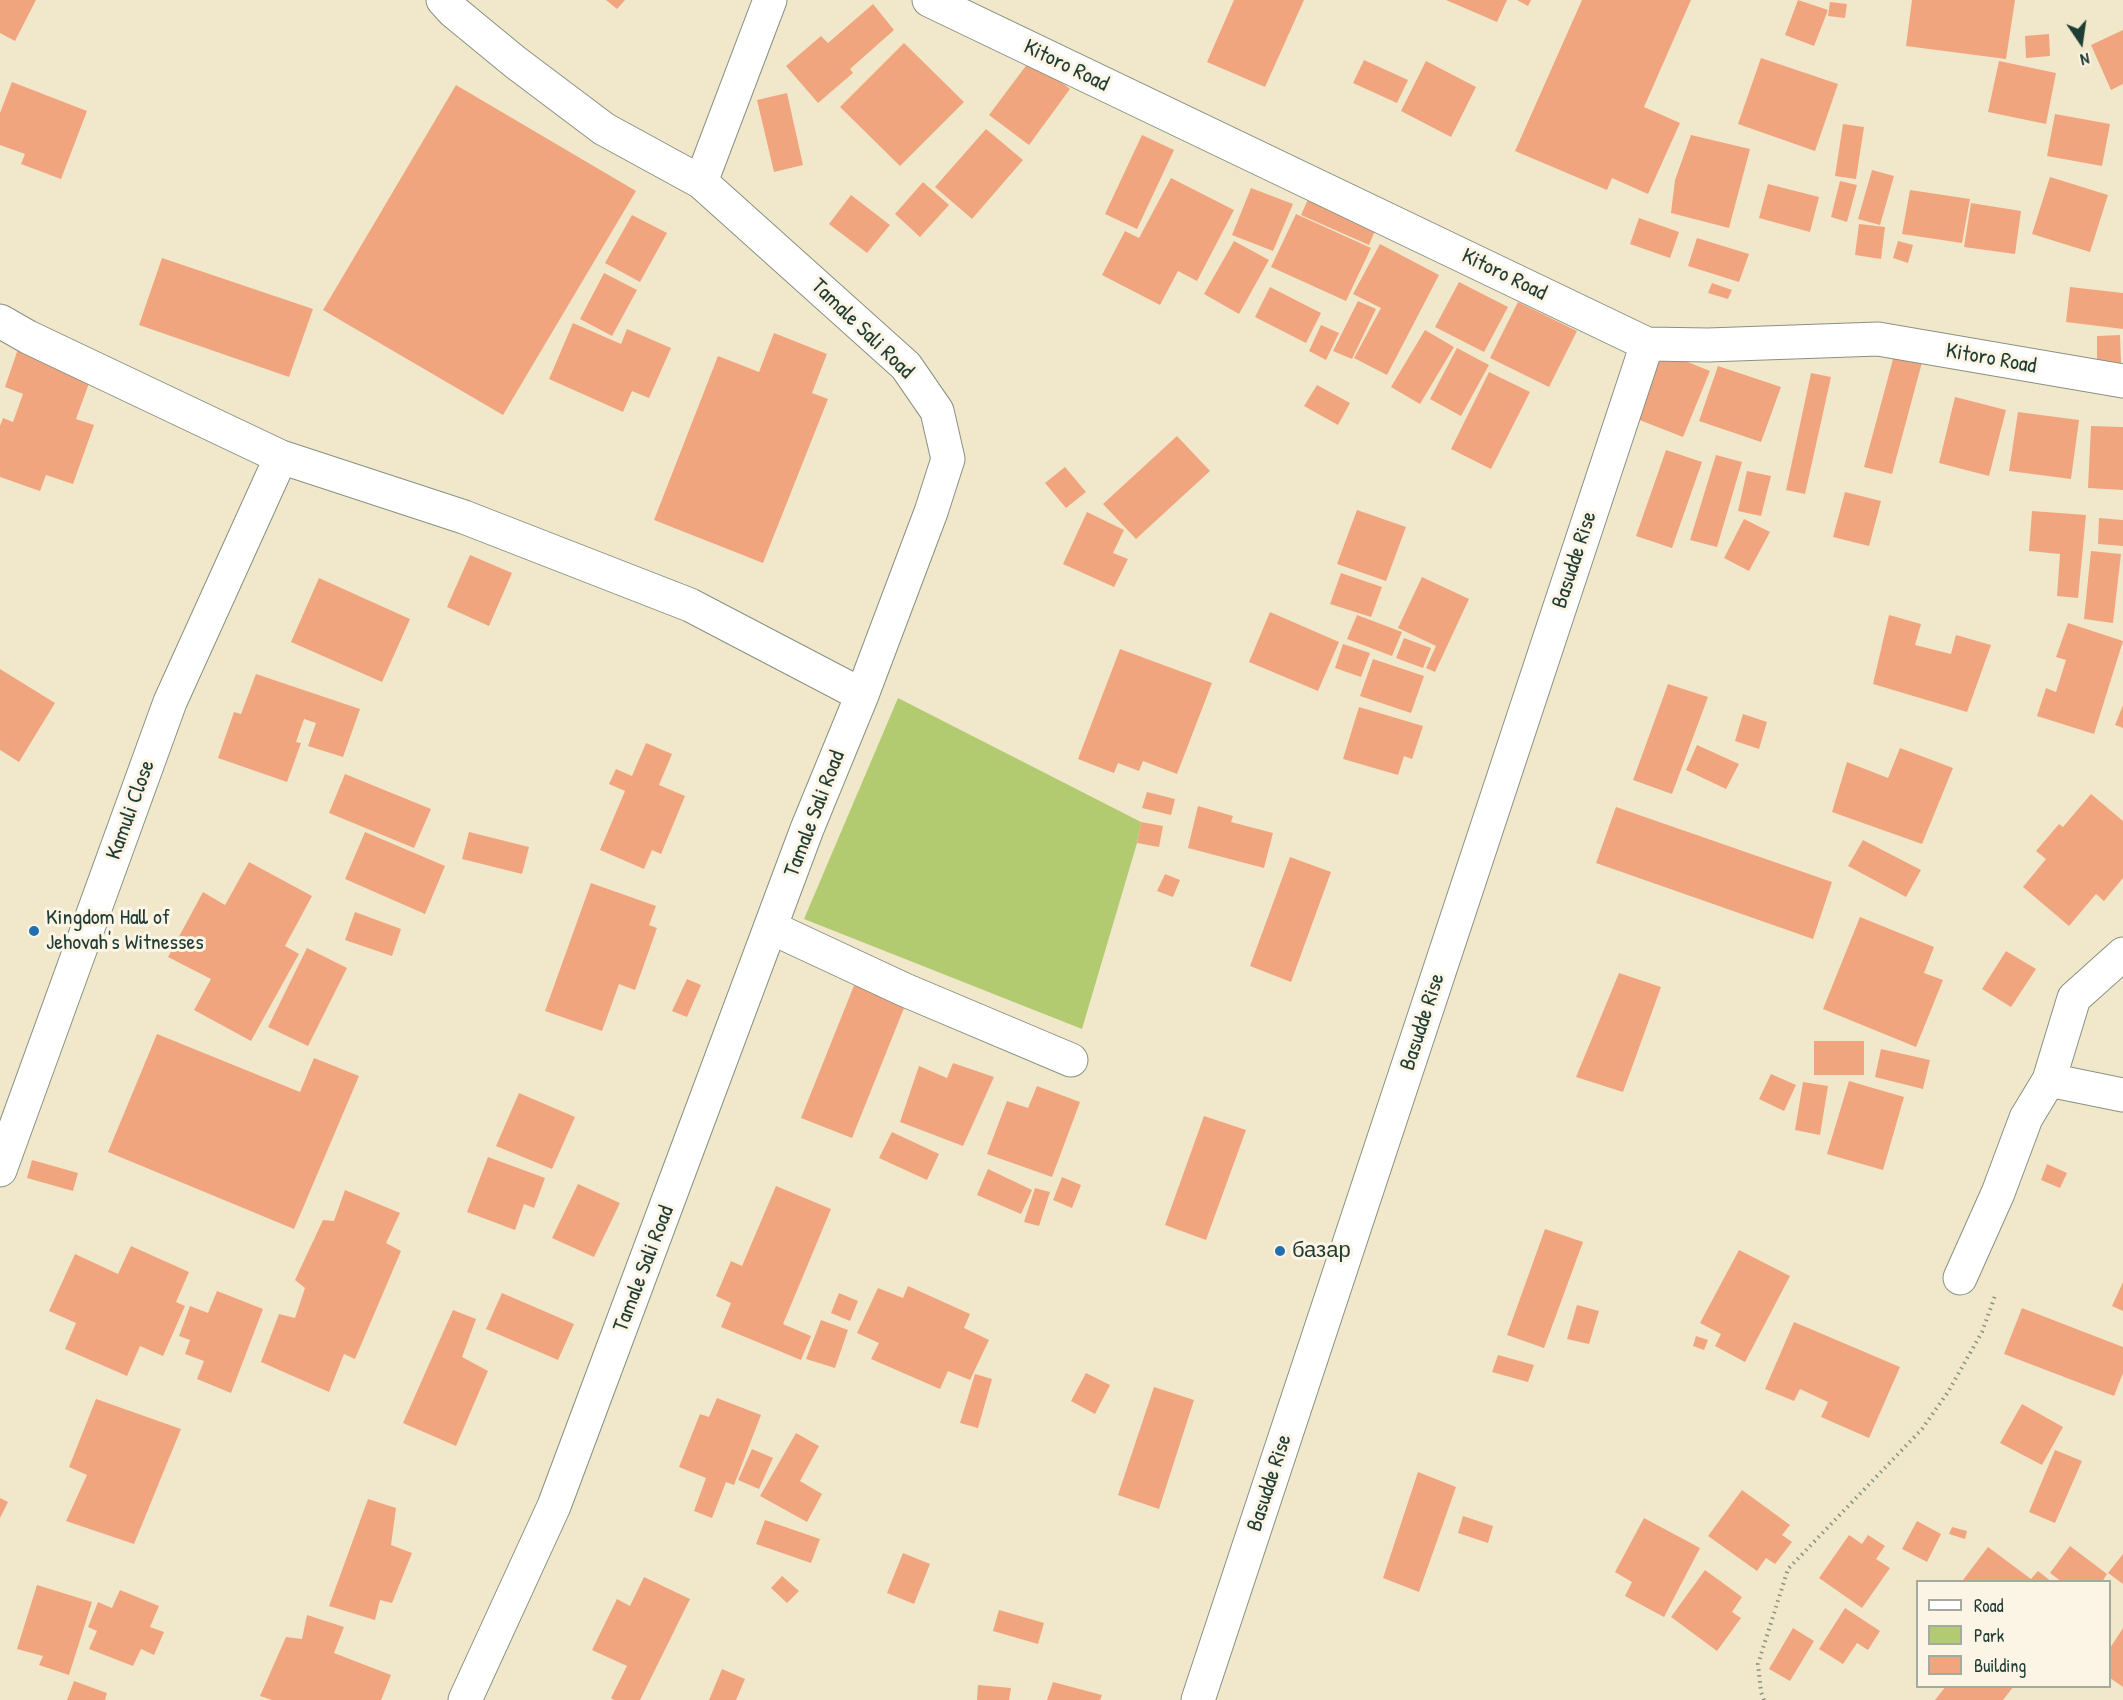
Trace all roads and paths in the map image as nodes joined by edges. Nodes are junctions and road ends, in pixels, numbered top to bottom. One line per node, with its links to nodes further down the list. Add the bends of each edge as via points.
1 (443, 0): 4 (street, Tamale Sali Road, via 515,62 604,129)
2 (770, 0): 4 (street)
3 (929, 0): 6 (street, Kitoro Road)
4 (701, 182): 9 (street, Tamale Sali Road, via 906,366 938,411 948,459)
5 (0, 321): 8 (street)
6 (1647, 344): 7 (street, Kitoro Road, via 1878,339); 19 (street, Basudde Rise)
7 (2123, 381)
8 (280, 457): 9 (street, via 464,518 690,605); 15 (street, Kamuli Close, via 170,702)
9 (862, 695): 10 (street, Tamale Sali Road, via 807,829)
10 (772, 928): 12 (street, via 905,990); 18 (street, Tamale Sali Road, via 554,1506)
11 (2123, 954): 13 (street, via 2074,998)
12 (1071, 1060)
13 (2049, 1080): 14 (street); 16 (street, via 2026,1118)
14 (2123, 1095)
15 (0, 1170)
16 (1960, 1278)
17 (1996, 1292): 20 (path, via 1982,1332 1922,1429 1788,1569 1758,1664)
18 (465, 1700)
19 (1198, 1700)
20 (1764, 1700)

